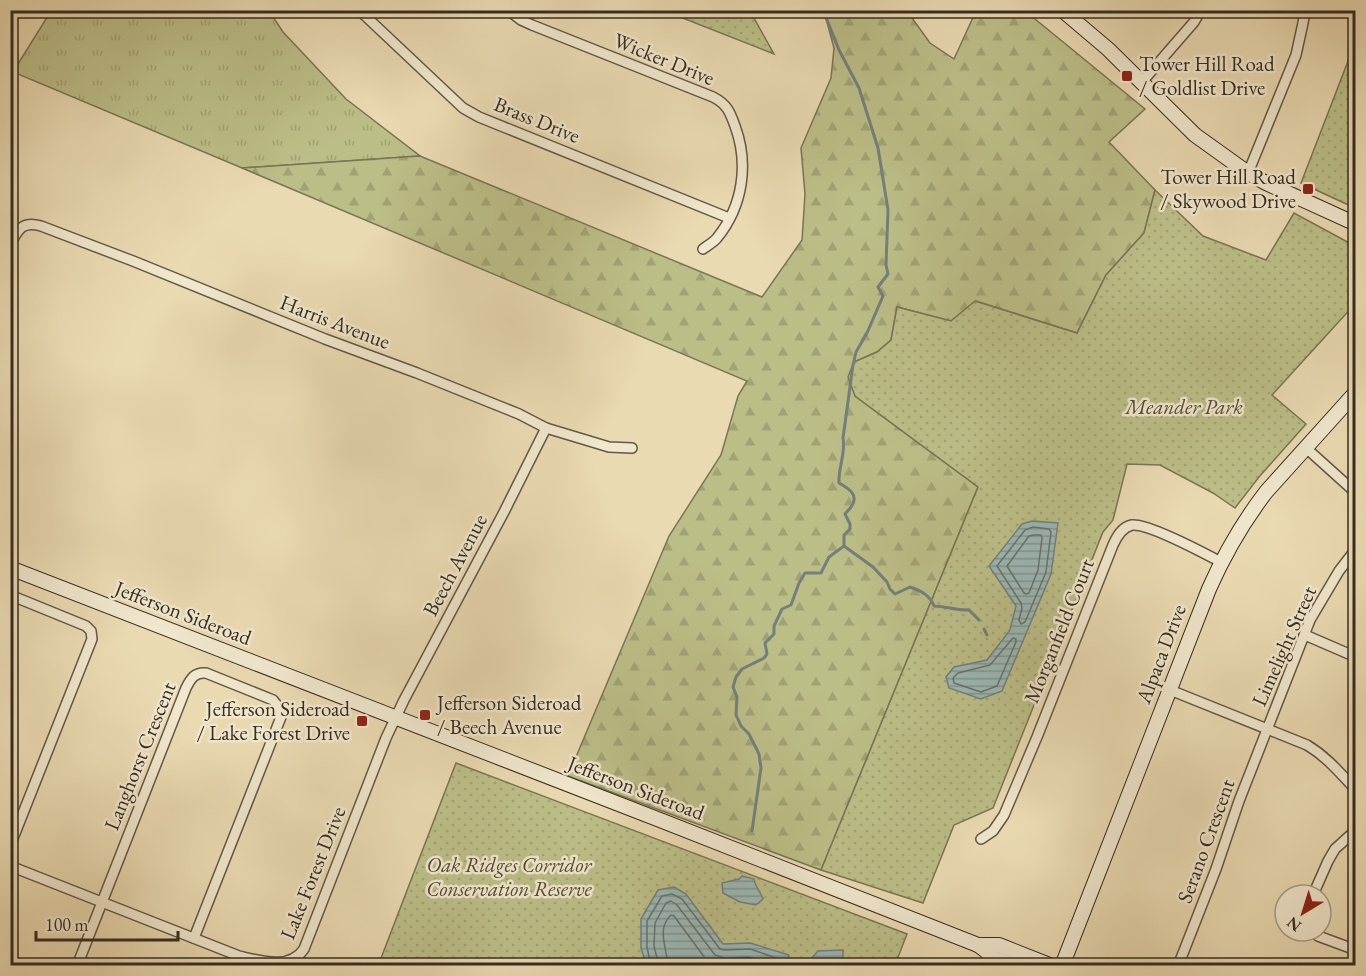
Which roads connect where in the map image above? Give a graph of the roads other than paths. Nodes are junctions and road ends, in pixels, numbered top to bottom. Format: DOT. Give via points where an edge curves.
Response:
graph roads {
  1 [pos="359,10"];
  2 [pos="508,10"];
  3 [pos="1056,10"];
  4 [pos="1062,10"];
  5 [pos="1201,10"];
  6 [pos="1305,10"];
  7 [pos="1080,24"];
  8 [pos="1141,83"];
  9 [pos="1248,173"];
  10 [pos="729,218"];
  11 [pos="1356,224"];
  12 [pos="10,244"];
  13 [pos="703,249"];
  14 [pos="1356,392"];
  15 [pos="546,428"];
  16 [pos="1305,447"];
  17 [pos="632,448"];
  18 [pos="1356,493"];
  19 [pos="1356,549"];
  20 [pos="1221,562"];
  21 [pos="10,568"];
  22 [pos="10,595"];
  23 [pos="1305,635"];
  24 [pos="1356,657"];
  25 [pos="1170,690"];
  26 [pos="396,718"];
  27 [pos="1267,729"];
  28 [pos="1356,790"];
  29 [pos="1356,830"];
  30 [pos="981,839"];
  31 [pos="10,846"];
  32 [pos="10,866"];
  33 [pos="1318,883"];
  34 [pos="102,902"];
  35 [pos="194,938"];
  36 [pos="1333,942"];
  37 [pos="978,945"];
  38 [pos="1356,950"];
  39 [pos="77,966"];
  40 [pos="1015,966"];
  41 [pos="1052,966"];
  42 [pos="1062,966"];
  43 [pos="1178,966"];
  1 -- 10 [label="street, Brass Drive" via="463,108 479,117"];
  2 -- 10 [label="street, Wicker Drive" via="532,25 723,102 741,141 743,158 740,195"];
  3 -- 7 [label="street"];
  4 -- 7 [label="street"];
  5 -- 8 [label="street"];
  6 -- 9 [label="street" via="1296,55"];
  7 -- 8 [label="street"];
  8 -- 9 [label="street" via="1195,135"];
  9 -- 11 [label="street"];
  10 -- 13 [label="street, Wicker Drive" via="717,239"];
  12 -- 15 [label="street, Harris Avenue" via="25,225 41,226 417,373"];
  14 -- 16 [label="street, Alpaca Drive"];
  15 -- 17 [label="street, Harris Avenue" via="609,447"];
  15 -- 26 [label="street, Beech Avenue"];
  16 -- 18 [label="street"];
  16 -- 20 [label="street, Alpaca Drive" via="1253,508"];
  19 -- 23 [label="street, Limelight Street" via="1326,592"];
  20 -- 25 [label="street, Alpaca Drive"];
  20 -- 30 [label="street, Morganfield Court" via="1142,526 1121,531 1004,815 993,831"];
  21 -- 26 [label="street, Jefferson Sideroad"];
  22 -- 31 [label="street" via="86,626 92,639"];
  23 -- 24 [label="street"];
  23 -- 27 [label="street, Limelight Street"];
  25 -- 27 [label="street"];
  25 -- 42 [label="street, Alpaca Drive"];
  26 -- 35 [label="street, Lake Forest Drive" via="300,955 290,961 266,962"];
  26 -- 37 [label="street, Jefferson Sideroad"];
  27 -- 28 [label="street" via="1319,752"];
  27 -- 43 [label="street, Serano Crescent"];
  29 -- 33 [label="street" via="1335,849"];
  32 -- 34 [label="street, Lake Forest Drive"];
  34 -- 35 [label="street, Lake Forest Drive"];
  34 -- 35 [label="street, Langhorst Crescent" via="190,678 206,673 273,700 281,717"];
  34 -- 39 [label="street"];
  36 -- 38 [label="street"];
  37 -- 40 [label="street, Jefferson Sideroad"];
  37 -- 41 [label="street, Jefferson Sideroad" via="999,945"];
}
